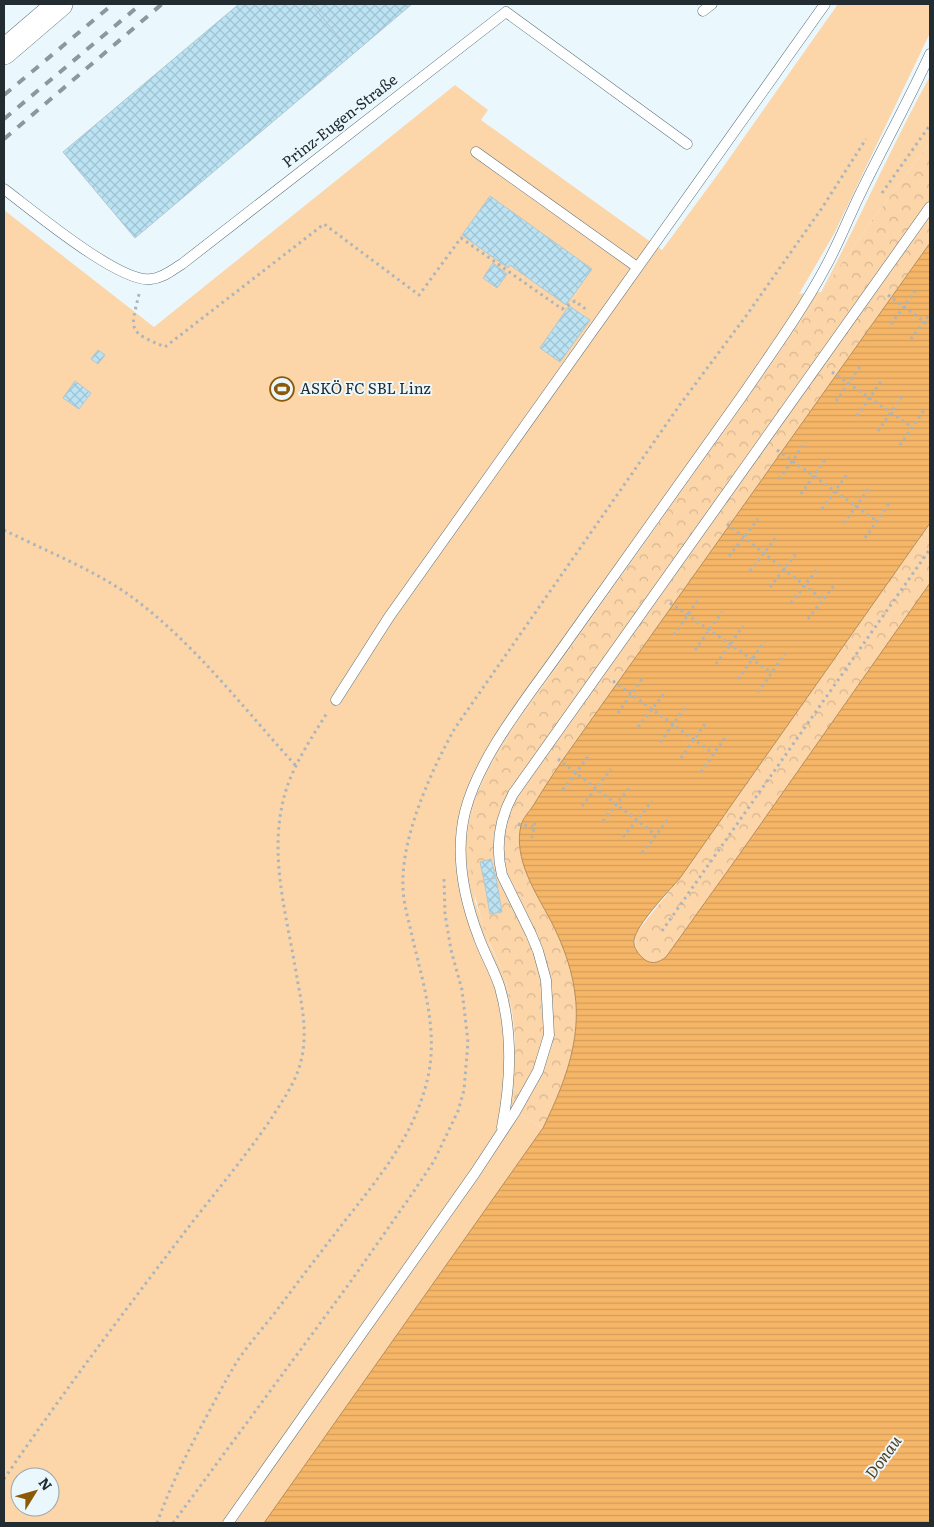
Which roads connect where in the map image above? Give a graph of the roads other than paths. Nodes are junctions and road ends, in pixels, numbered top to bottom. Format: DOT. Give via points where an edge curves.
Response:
graph roads {
  1 [pos="60,4"];
  2 [pos="712,4"];
  3 [pos="825,4"];
  4 [pos="703,11"];
  5 [pos="4,52"];
  6 [pos="930,54"];
  7 [pos="687,144"];
  8 [pos="476,152"];
  9 [pos="4,189"];
  10 [pos="930,206"];
  11 [pos="637,267"];
  12 [pos="336,700"];
  13 [pos="501,1133"];
  14 [pos="228,1523"];
  1 -- 5 [label="street"];
  2 -- 4 [label="lane"];
  3 -- 11 [label="lane"];
  6 -- 13 [label="lane" via="824,271 742,395 524,702 485,762 472,790 461,834 461,860 472,918 497,978 507,1021 510,1046 508,1094"];
  7 -- 9 [label="lane, Prinz-Eugen-Straße" via="506,12 165,275 149,280 132,277 99,259"];
  8 -- 11 [label="lane"];
  10 -- 13 [label="lane" via="520,782 504,811 498,838 499,862 538,951 546,980 549,1025 538,1071"];
  11 -- 12 [label="lane" via="388,617"];
  13 -- 14 [label="lane"];
}
